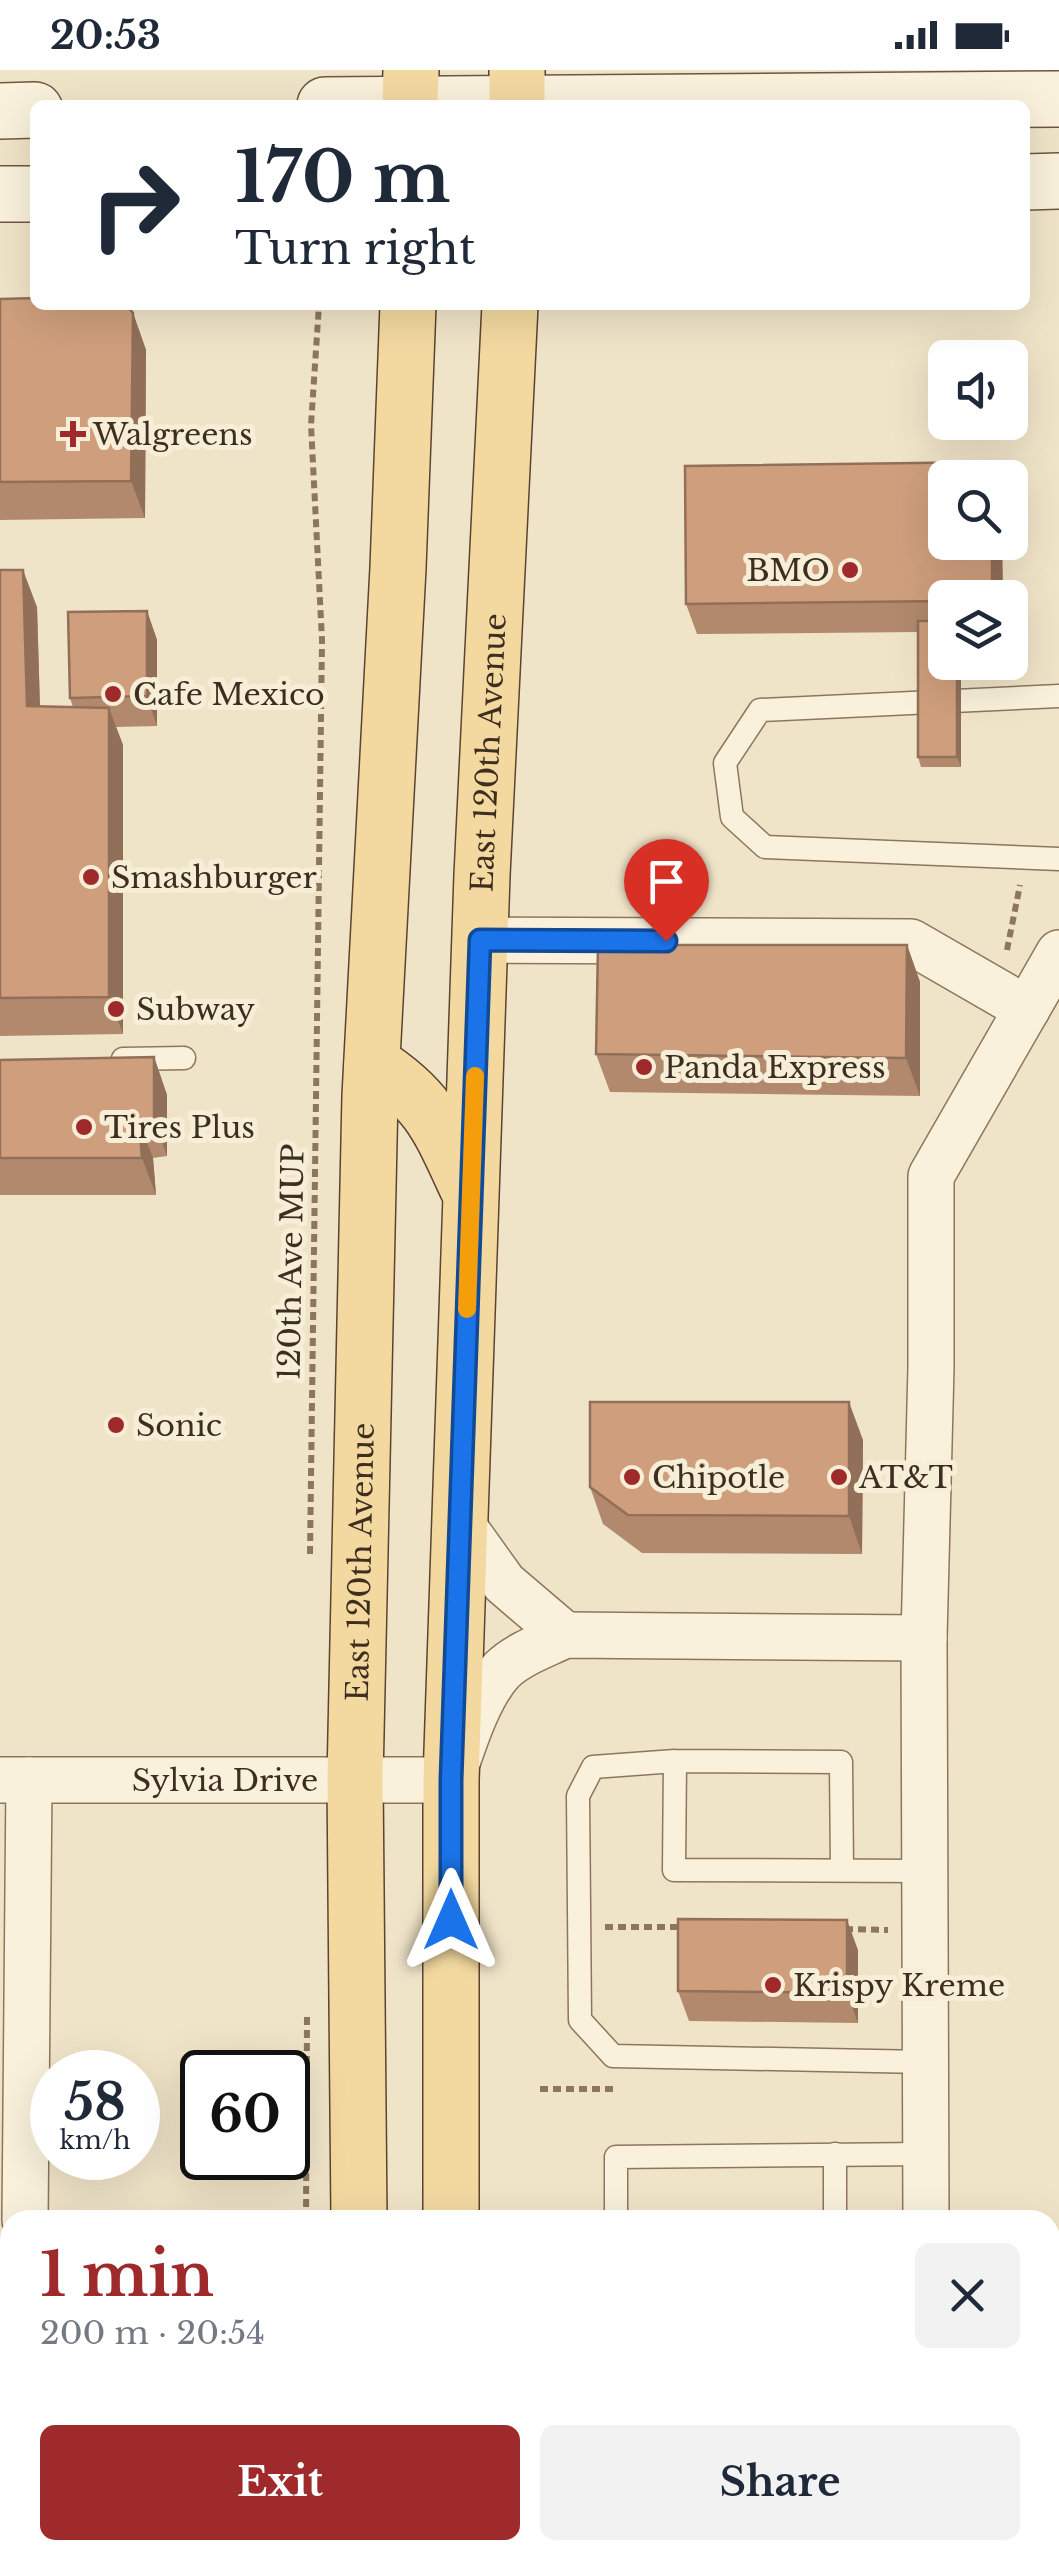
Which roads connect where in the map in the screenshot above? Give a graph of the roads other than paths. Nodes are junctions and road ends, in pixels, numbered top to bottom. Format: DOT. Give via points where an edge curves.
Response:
graph roads {
  1 [pos="410,92"];
  2 [pos="517,92"];
  3 [pos="1059,99"];
  4 [pos="358,100"];
  5 [pos="30,110"];
  6 [pos="0,111"];
  7 [pos="1059,181"];
  8 [pos="1030,182"];
  9 [pos="0,194"];
  10 [pos="30,194"];
  11 [pos="408,310"];
  12 [pos="510,310"];
  13 [pos="1059,696"];
  14 [pos="1059,859"];
  15 [pos="480,940"];
  16 [pos="1059,952"];
  17 [pos="1009,998"];
  18 [pos="184,1058"];
  19 [pos="92,1059"];
  20 [pos="372,1063"];
  21 [pos="471,1194"];
  22 [pos="461,1522"];
  23 [pos="565,1635"];
  24 [pos="924,1638"];
  25 [pos="675,1761"];
  26 [pos="355,1779"];
  27 [pos="14,1780"];
  28 [pos="451,1780"];
  29 [pos="842,1870"];
  30 [pos="924,1871"];
  31 [pos="924,2062"];
  32 [pos="835,2154"];
  33 [pos="926,2154"];
  34 [pos="25,2210"];
  35 [pos="358,2210"];
  36 [pos="451,2210"];
  37 [pos="616,2210"];
  38 [pos="835,2210"];
  39 [pos="926,2210"];
  1 -- 2 [label="main road"];
  1 -- 4 [label="main road"];
  2 -- 3 [label="main road"];
  5 -- 6 [label="main road"];
  7 -- 8 [label="main road"];
  9 -- 10 [label="main road"];
  11 -- 20 [label="main road, East 120th Avenue"];
  12 -- 15 [label="main road, East 120th Avenue"];
  13 -- 14 [label="lane" via="760,710 725,763 732,817 765,848"];
  15 -- 17 [label="street" via="911,942"];
  15 -- 21 [label="main road, East 120th Avenue"];
  16 -- 17 [label="street"];
  17 -- 24 [label="street" via="931,1176"];
  18 -- 19 [label="lane"];
  20 -- 21 [label="main road" via="418,1096 436,1119"];
  20 -- 26 [label="main road, East 120th Avenue"];
  21 -- 22 [label="main road, East 120th Avenue"];
  22 -- 23 [label="street" via="504,1584"];
  22 -- 28 [label="main road, East 120th Avenue"];
  23 -- 24 [label="street"];
  23 -- 28 [label="street" via="500,1672"];
  24 -- 30 [label="street"];
  25 -- 29 [label="lane" via="840,1762"];
  25 -- 29 [label="lane" via="674,1870"];
  25 -- 31 [label="lane" via="593,1767 578,1796 580,2020 613,2056"];
  26 -- 27 [label="street, Sylvia Drive"];
  26 -- 28 [label="street, Sylvia Drive"];
  26 -- 35 [label="main road, East 120th Avenue"];
  27 -- 34 [label="street"];
  28 -- 36 [label="main road, East 120th Avenue"];
  29 -- 30 [label="lane"];
  30 -- 31 [label="street"];
  31 -- 33 [label="street"];
  32 -- 33 [label="lane"];
  32 -- 37 [label="lane" via="616,2157"];
  32 -- 38 [label="lane"];
  33 -- 39 [label="street"];
}
